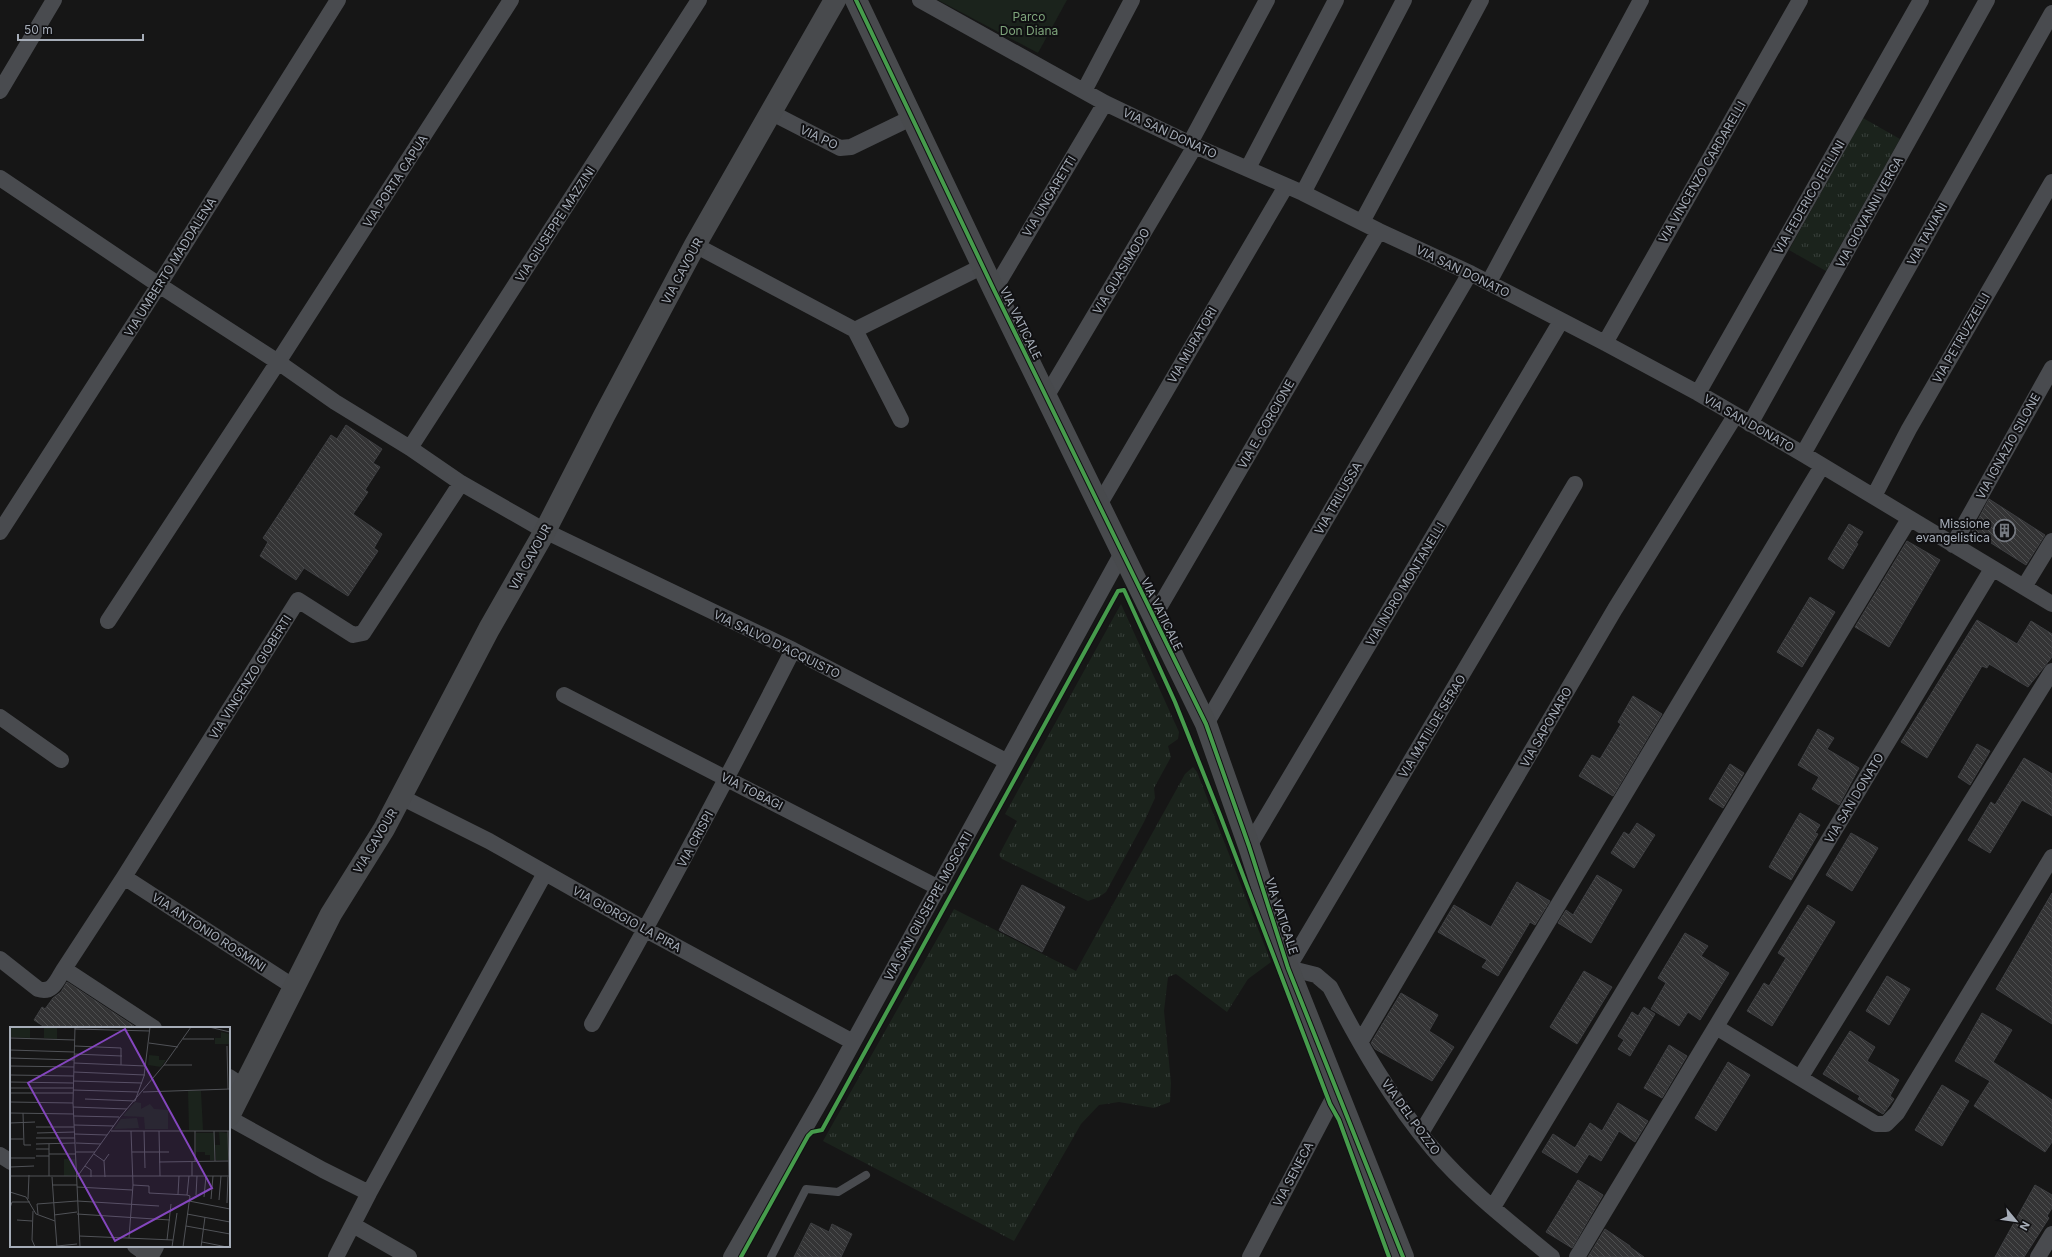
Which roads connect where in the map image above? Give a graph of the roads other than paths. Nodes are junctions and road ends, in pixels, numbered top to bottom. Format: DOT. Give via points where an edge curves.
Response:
graph roads {
  1 [pos="54,0"];
  2 [pos="338,0"];
  3 [pos="511,0"];
  4 [pos="699,0"];
  5 [pos="835,0"];
  6 [pos="856,0"];
  7 [pos="920,0"];
  8 [pos="1132,0"];
  9 [pos="1267,0"];
  10 [pos="1336,0"];
  11 [pos="1404,0"];
  12 [pos="1481,0"];
  13 [pos="1641,0"];
  14 [pos="1800,0"];
  15 [pos="1921,0"];
  16 [pos="1987,0"];
  17 [pos="2052,13"];
  18 [pos="1084,91"];
  19 [pos="0,92"];
  20 [pos="1105,103"];
  21 [pos="770,112"];
  22 [pos="913,117"];
  23 [pos="1192,144"];
  24 [pos="1248,168"];
  25 [pos="0,178"];
  26 [pos="2052,182"];
  27 [pos="1286,186"];
  28 [pos="1303,193"];
  29 [pos="1362,222"];
  30 [pos="1379,231"];
  31 [pos="696,245"];
  32 [pos="983,266"];
  33 [pos="1470,273"];
  34 [pos="1489,282"];
  35 [pos="159,285"];
  36 [pos="994,290"];
  37 [pos="1561,321"];
  38 [pos="855,330"];
  39 [pos="1605,343"];
  40 [pos="278,362"];
  41 [pos="2052,368"];
  42 [pos="1698,393"];
  43 [pos="1046,397"];
  44 [pos="1735,416"];
  45 [pos="901,420"];
  46 [pos="1750,424"];
  47 [pos="410,448"];
  48 [pos="1803,454"];
  49 [pos="1822,466"];
  50 [pos="461,483"];
  51 [pos="1575,484"];
  52 [pos="1874,496"];
  53 [pos="1099,505"];
  54 [pos="1909,519"];
  55 [pos="545,531"];
  56 [pos="0,532"];
  57 [pos="2052,541"];
  58 [pos="1953,545"];
  59 [pos="1122,553"];
  60 [pos="1992,569"];
  61 [pos="2024,588"];
  62 [pos="2052,604"];
  63 [pos="1152,618"];
  64 [pos="108,621"];
  65 [pos="792,650"];
  66 [pos="2052,671"];
  67 [pos="564,695"];
  68 [pos="0,717"];
  69 [pos="1206,724"];
  70 [pos="61,760"];
  71 [pos="1006,761"];
  72 [pos="728,778"];
  73 [pos="401,797"];
  74 [pos="1249,846"];
  75 [pos="2052,857"];
  76 [pos="545,873"];
  77 [pos="124,877"];
  78 [pos="939,888"];
  79 [pos="646,930"];
  80 [pos="0,958"];
  81 [pos="1288,968"];
  82 [pos="64,969"];
  83 [pos="294,987"];
  84 [pos="592,1024"];
  85 [pos="152,1027"];
  86 [pos="1716,1027"];
  87 [pos="1361,1041"];
  88 [pos="853,1042"];
  89 [pos="1800,1078"];
  90 [pos="236,1082"];
  91 [pos="1337,1091"];
  92 [pos="230,1112"];
  93 [pos="230,1118"];
  94 [pos="1421,1133"];
  95 [pos="0,1155"];
  96 [pos="10,1161"];
  97 [pos="866,1175"];
  98 [pos="369,1193"];
  99 [pos="1493,1207"];
  100 [pos="353,1225"];
  101 [pos="2052,1234"];
  102 [pos="336,1257"];
  103 [pos="409,1257"];
  104 [pos="730,1257"];
  105 [pos="772,1257"];
  106 [pos="1250,1257"];
  107 [pos="1403,1257"];
  108 [pos="1552,1257"];
  109 [pos="1577,1257"];
  110 [pos="2038,1257"];
  1 -- 19 [label="street"];
  2 -- 35 [label="street, VIA UMBERTO MADDALENA"];
  3 -- 40 [label="street, VIA PORTA CAPUA"];
  4 -- 47 [label="street, VIA GIUSEPPE MAZZINI"];
  5 -- 21 [label="street, VIA CAVOUR"];
  6 -- 22 [label="street, VIA VATICALE"];
  7 -- 18 [label="street, VIA SAN DONATO"];
  8 -- 18 [label="street"];
  9 -- 23 [label="street, VIA QUASIMODO"];
  10 -- 24 [label="street"];
  11 -- 28 [label="street"];
  12 -- 29 [label="street"];
  13 -- 34 [label="street"];
  14 -- 39 [label="street, VIA VINCENZO CARDARELLI"];
  15 -- 42 [label="street, VIA FEDERICO FELLINI"];
  16 -- 46 [label="street, VIA GIOVANNI VERGA"];
  17 -- 48 [label="street, VIA TAVIANI"];
  18 -- 20 [label="street, VIA SAN DONATO"];
  20 -- 23 [label="street, VIA SAN DONATO"];
  20 -- 36 [label="street, VIA UNGARETTI"];
  21 -- 22 [label="street, VIA PO" via="840,148 850,147"];
  21 -- 31 [label="street, VIA CAVOUR"];
  22 -- 32 [label="street, VIA VATICALE"];
  23 -- 24 [label="street, VIA SAN DONATO"];
  23 -- 43 [label="street, VIA QUASIMODO"];
  24 -- 27 [label="street, VIA SAN DONATO"];
  25 -- 35 [label="street, VIA SALVO D'ACQUISTO"];
  26 -- 52 [label="street, VIA PETRUZZELLI" via="1909,429"];
  27 -- 28 [label="street, VIA SAN DONATO"];
  27 -- 53 [label="street, VIA MURATORI"];
  28 -- 29 [label="street, VIA SAN DONATO"];
  29 -- 30 [label="street, VIA SAN DONATO"];
  30 -- 33 [label="street, VIA SAN DONATO"];
  30 -- 63 [label="street, VIA E. CORCIONE"];
  31 -- 38 [label="street"];
  31 -- 55 [label="street, VIA CAVOUR"];
  32 -- 36 [label="street, VIA VATICALE"];
  32 -- 38 [label="street"];
  33 -- 34 [label="street, VIA SAN DONATO"];
  33 -- 69 [label="street, VIA TRILUSSA"];
  34 -- 37 [label="street, VIA SAN DONATO"];
  35 -- 40 [label="street, VIA SALVO D'ACQUISTO"];
  35 -- 56 [label="street, VIA UMBERTO MADDALENA"];
  36 -- 43 [label="street, VIA VATICALE"];
  37 -- 39 [label="street, VIA SAN DONATO"];
  37 -- 74 [label="street, VIA INDRO MONTANELLI"];
  38 -- 45 [label="street"];
  39 -- 42 [label="street, VIA SAN DONATO"];
  40 -- 47 [label="street, VIA SALVO D'ACQUISTO" via="335,402"];
  40 -- 64 [label="street, VIA PORTA CAPUA"];
  41 -- 58 [label="street, VIA IGNAZIO SILONE"];
  42 -- 44 [label="street, VIA SAN DONATO"];
  43 -- 53 [label="street, VIA VATICALE"];
  44 -- 46 [label="street, VIA SAN DONATO"];
  44 -- 87 [label="street, VIA SAPONARO" via="1615,609"];
  46 -- 48 [label="street, VIA SAN DONATO"];
  47 -- 50 [label="street, VIA SALVO D'ACQUISTO"];
  48 -- 49 [label="street, VIA SAN DONATO"];
  49 -- 52 [label="street, VIA SAN DONATO"];
  49 -- 94 [label="street"];
  50 -- 55 [label="street, VIA SALVO D'ACQUISTO"];
  50 -- 77 [label="street, VIA VINCENZO GIOBERTI" via="363,633 353,635 298,600"];
  51 -- 81 [label="street, VIA MATILDE SERAO"];
  52 -- 54 [label="street, VIA SAN DONATO"];
  53 -- 59 [label="street, VIA VATICALE"];
  54 -- 58 [label="street, VIA SAN DONATO"];
  54 -- 99 [label="street"];
  55 -- 65 [label="street, VIA SALVO D'ACQUISTO"];
  55 -- 73 [label="street, VIA CAVOUR" via="489,629"];
  57 -- 61 [label="street"];
  58 -- 60 [label="street, VIA SAN DONATO"];
  59 -- 63 [label="street, VIA VATICALE"];
  59 -- 71 [label="street, VIA SAN GIUSEPPE MOSCATI"];
  60 -- 61 [label="street, VIA SAN DONATO"];
  60 -- 86 [label="street, VIA SAN DONATO"];
  61 -- 62 [label="street, VIA SAN DONATO"];
  63 -- 69 [label="street, VIA VATICALE"];
  65 -- 71 [label="street, VIA SALVO D'ACQUISTO"];
  65 -- 72 [label="street, VIA CRISPI"];
  66 -- 89 [label="street"];
  67 -- 72 [label="street, VIA TOBAGI"];
  68 -- 70 [label="street"];
  69 -- 74 [label="street, VIA VATICALE"];
  71 -- 78 [label="street, VIA SAN GIUSEPPE MOSCATI"];
  72 -- 78 [label="street, VIA TOBAGI"];
  72 -- 79 [label="street, VIA CRISPI"];
  73 -- 76 [label="street, VIA GIORGIO LA PIRA" via="489,841"];
  73 -- 83 [label="street, VIA CAVOUR" via="331,914"];
  74 -- 81 [label="street, VIA VATICALE"];
  75 -- 89 [label="street" via="1897,1113 1886,1124 1876,1124"];
  76 -- 79 [label="street, VIA GIORGIO LA PIRA"];
  76 -- 98 [label="street"];
  77 -- 82 [label="street, VIA VINCENZO GIOBERTI"];
  77 -- 83 [label="street, VIA ANTONIO ROSMINI"];
  78 -- 88 [label="street, VIA SAN GIUSEPPE MOSCATI"];
  79 -- 84 [label="street, VIA CRISPI"];
  79 -- 88 [label="street, VIA GIORGIO LA PIRA"];
  80 -- 82 [label="street, VIA VINCENZO GIOBERTI" via="38,989 45,991 51,988"];
  81 -- 87 [label="street, VIA DEL POZZO" via="1316,975 1330,987"];
  81 -- 91 [label="street, VIA VATICALE"];
  82 -- 85 [label="street"];
  83 -- 90 [label="street, VIA CAVOUR"];
  86 -- 89 [label="street"];
  86 -- 109 [label="street, VIA SAN DONATO"];
  87 -- 94 [label="street, VIA DEL POZZO" via="1390,1090"];
  88 -- 104 [label="street, VIA SAN GIUSEPPE MOSCATI"];
  90 -- 92 [label="street, VIA CAVOUR"];
  91 -- 106 [label="street, VIA SENECA"];
  91 -- 107 [label="street, VIA VATICALE"];
  93 -- 98 [label="street"];
  94 -- 99 [label="street, VIA DEL POZZO" via="1450,1167"];
  95 -- 96 [label="street"];
  97 -- 105 [label="lane" via="838,1192 806,1189"];
  98 -- 100 [label="street"];
  99 -- 108 [label="street, VIA DEL POZZO"];
  100 -- 102 [label="street"];
  100 -- 103 [label="street"];
  101 -- 110 [label="street"];
}
